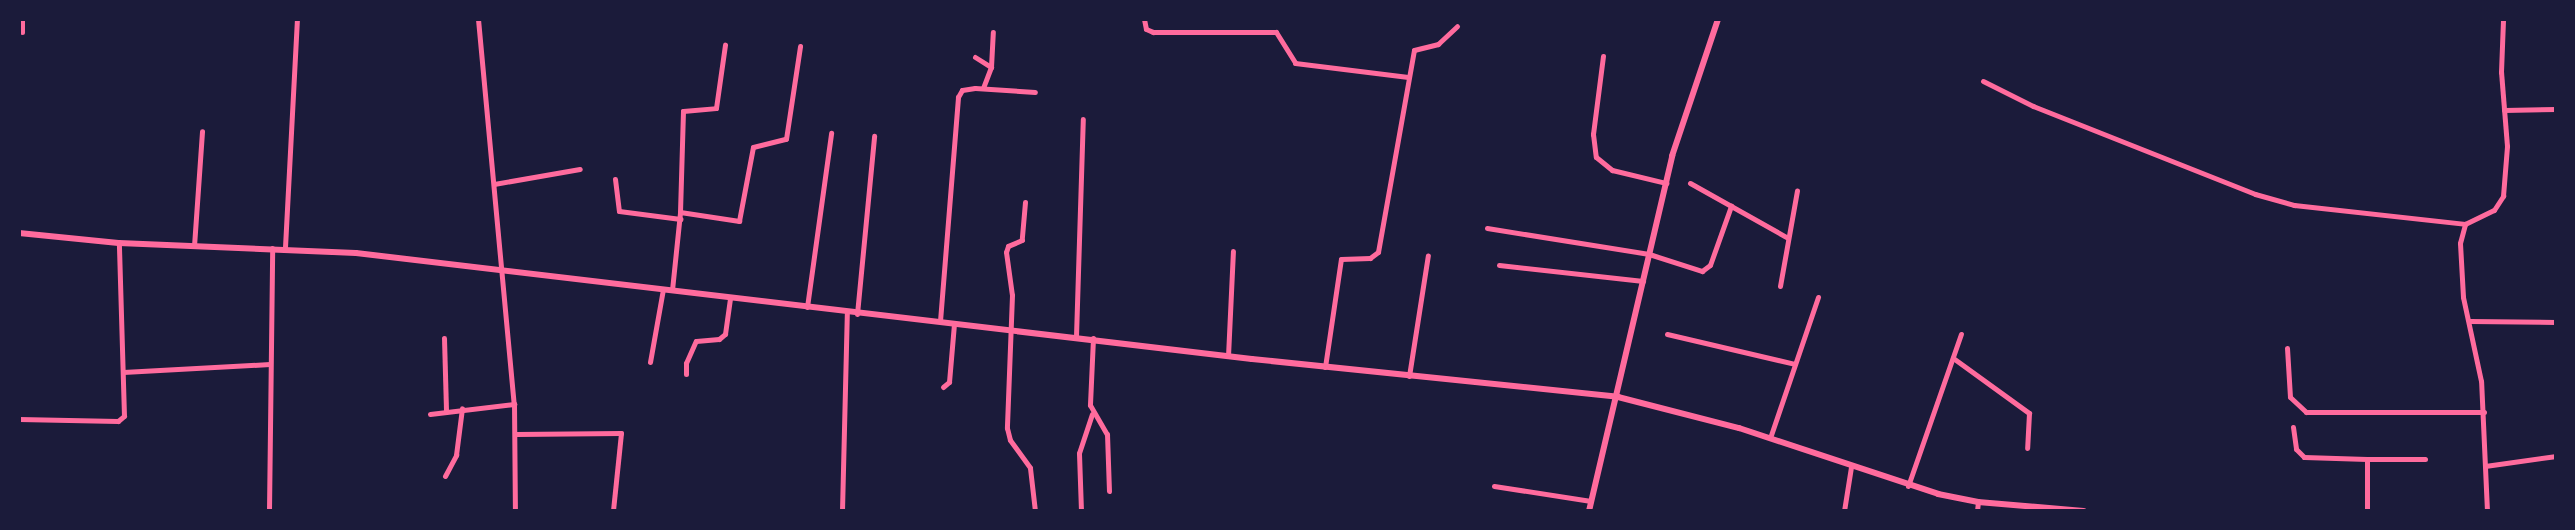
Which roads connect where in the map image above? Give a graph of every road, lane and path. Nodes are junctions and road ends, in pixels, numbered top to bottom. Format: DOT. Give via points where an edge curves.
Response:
graph roads {
  1 [pos="22,19"];
  2 [pos="297,19"];
  3 [pos="478,19"];
  4 [pos="1144,19"];
  5 [pos="1718,19"];
  6 [pos="2503,19"];
  7 [pos="1457,26"];
  8 [pos="22,32"];
  9 [pos="993,32"];
  10 [pos="725,45"];
  11 [pos="800,46"];
  12 [pos="1604,56"];
  13 [pos="975,57"];
  14 [pos="990,67"];
  15 [pos="1408,77"];
  16 [pos="1983,81"];
  17 [pos="983,88"];
  18 [pos="1035,92"];
  19 [pos="2556,109"];
  20 [pos="2504,110"];
  21 [pos="1083,119"];
  22 [pos="202,131"];
  23 [pos="831,133"];
  24 [pos="874,136"];
  25 [pos="580,169"];
  26 [pos="615,179"];
  27 [pos="1665,183"];
  28 [pos="1690,183"];
  29 [pos="494,184"];
  30 [pos="1797,191"];
  31 [pos="1025,202"];
  32 [pos="1731,206"];
  33 [pos="680,215"];
  34 [pos="2465,224"];
  35 [pos="1487,228"];
  36 [pos="19,233"];
  37 [pos="1788,238"];
  38 [pos="119,243"];
  39 [pos="194,246"];
  40 [pos="272,247"];
  41 [pos="285,247"];
  42 [pos="1233,251"];
  43 [pos="1649,254"];
  44 [pos="1428,255"];
  45 [pos="1499,265"];
  46 [pos="503,271"];
  47 [pos="1643,281"];
  48 [pos="1780,286"];
  49 [pos="663,289"];
  50 [pos="672,290"];
  51 [pos="730,297"];
  52 [pos="1818,297"];
  53 [pos="807,307"];
  54 [pos="848,313"];
  55 [pos="857,314"];
  56 [pos="940,321"];
  57 [pos="2470,321"];
  58 [pos="2556,322"];
  59 [pos="954,324"];
  60 [pos="1011,329"];
  61 [pos="1667,334"];
  62 [pos="1961,334"];
  63 [pos="1076,336"];
  64 [pos="444,338"];
  65 [pos="1093,338"];
  66 [pos="2287,348"];
  67 [pos="1228,356"];
  68 [pos="1953,358"];
  69 [pos="650,362"];
  70 [pos="270,364"];
  71 [pos="1795,364"];
  72 [pos="1325,367"];
  73 [pos="123,372"];
  74 [pos="685,374"];
  75 [pos="1409,376"];
  76 [pos="943,387"];
  77 [pos="1618,397"];
  78 [pos="514,404"];
  79 [pos="462,408"];
  80 [pos="446,411"];
  81 [pos="2484,412"];
  82 [pos="430,414"];
  83 [pos="1092,414"];
  84 [pos="19,419"];
  85 [pos="2294,427"];
  86 [pos="516,434"];
  87 [pos="1770,438"];
  88 [pos="2028,448"];
  89 [pos="2556,456"];
  90 [pos="2367,459"];
  91 [pos="2425,459"];
  92 [pos="2486,466"];
  93 [pos="1852,467"];
  94 [pos="445,476"];
  95 [pos="1494,486"];
  96 [pos="1908,486"];
  97 [pos="1109,491"];
  98 [pos="1591,501"];
  99 [pos="1978,502"];
  100 [pos="270,511"];
  101 [pos="514,511"];
  102 [pos="613,511"];
  103 [pos="842,511"];
  104 [pos="1035,511"];
  105 [pos="1081,511"];
  106 [pos="1589,511"];
  107 [pos="1844,511"];
  108 [pos="1977,511"];
  109 [pos="2084,511"];
  110 [pos="2367,511"];
  111 [pos="2487,511"];
  1 -- 8 [label="street"];
  2 -- 41 [label="street"];
  3 -- 29 [label="street"];
  4 -- 15 [label="street" via="1146,29 1153,32 1276,32 1295,63"];
  5 -- 27 [label="street"];
  6 -- 20 [label="street"];
  7 -- 15 [label="street" via="1437,44 1413,50"];
  9 -- 14 [label="street"];
  10 -- 33 [label="street" via="716,108 683,111"];
  11 -- 33 [label="street" via="786,139 752,147 742,216 730,222"];
  12 -- 27 [label="street" via="1594,134 1596,157 1612,170"];
  13 -- 14 [label="street"];
  14 -- 17 [label="street"];
  15 -- 72 [label="street" via="1378,252 1370,258 1342,258"];
  16 -- 34 [label="street" via="2042,110 2255,194 2294,205"];
  17 -- 18 [label="street"];
  17 -- 56 [label="street" via="962,90 956,103"];
  19 -- 20 [label="street"];
  20 -- 34 [label="street" via="2503,196 2494,211"];
  21 -- 63 [label="street"];
  22 -- 39 [label="street"];
  23 -- 53 [label="street"];
  24 -- 55 [label="street"];
  25 -- 29 [label="street"];
  26 -- 33 [label="street" via="619,211"];
  27 -- 43 [label="street"];
  28 -- 32 [label="street"];
  29 -- 46 [label="street"];
  30 -- 37 [label="street"];
  31 -- 60 [label="street" via="1022,240 1008,246 1006,252"];
  32 -- 37 [label="street"];
  32 -- 43 [label="street" via="1706,270"];
  33 -- 50 [label="street"];
  34 -- 57 [label="street" via="2460,243"];
  35 -- 43 [label="street"];
  36 -- 38 [label="street"];
  37 -- 48 [label="street"];
  38 -- 39 [label="street"];
  38 -- 73 [label="street"];
  39 -- 40 [label="street"];
  40 -- 41 [label="street"];
  40 -- 70 [label="street"];
  41 -- 46 [label="street"];
  42 -- 67 [label="street"];
  43 -- 47 [label="street"];
  44 -- 75 [label="street"];
  45 -- 47 [label="street"];
  46 -- 49 [label="street"];
  46 -- 78 [label="street"];
  47 -- 77 [label="street"];
  49 -- 50 [label="street"];
  49 -- 69 [label="street"];
  50 -- 51 [label="street"];
  51 -- 53 [label="street"];
  51 -- 74 [label="street" via="725,334 696,341"];
  52 -- 71 [label="street"];
  53 -- 54 [label="street"];
  54 -- 55 [label="street"];
  54 -- 103 [label="street"];
  55 -- 56 [label="street"];
  56 -- 59 [label="street"];
  57 -- 58 [label="street"];
  57 -- 81 [label="street"];
  59 -- 60 [label="street"];
  59 -- 76 [label="street" via="949,382"];
  60 -- 63 [label="street"];
  60 -- 104 [label="street" via="1008,436 1030,468"];
  61 -- 71 [label="street"];
  62 -- 68 [label="street"];
  63 -- 65 [label="street"];
  64 -- 80 [label="street"];
  65 -- 67 [label="street"];
  65 -- 83 [label="street"];
  66 -- 81 [label="street" via="2290,397 2306,412"];
  67 -- 72 [label="street"];
  68 -- 88 [label="street" via="2029,413"];
  68 -- 96 [label="street"];
  70 -- 73 [label="street"];
  70 -- 100 [label="street"];
  71 -- 87 [label="street"];
  72 -- 75 [label="street"];
  73 -- 84 [label="street" via="125,414 120,420"];
  75 -- 77 [label="street"];
  77 -- 87 [label="street"];
  77 -- 98 [label="street"];
  78 -- 79 [label="street"];
  78 -- 86 [label="street"];
  79 -- 80 [label="street"];
  79 -- 94 [label="street" via="456,455"];
  80 -- 82 [label="street"];
  81 -- 92 [label="street"];
  83 -- 97 [label="street" via="1107,434"];
  83 -- 105 [label="street" via="1079,453"];
  85 -- 90 [label="street" via="2296,449 2304,457"];
  86 -- 101 [label="street"];
  86 -- 102 [label="street" via="621,433"];
  87 -- 93 [label="street"];
  89 -- 92 [label="street"];
  90 -- 91 [label="street"];
  90 -- 110 [label="street"];
  92 -- 111 [label="street"];
  93 -- 96 [label="street"];
  93 -- 107 [label="street"];
  95 -- 98 [label="street"];
  96 -- 99 [label="street"];
  98 -- 106 [label="street"];
  99 -- 108 [label="street"];
  99 -- 109 [label="street"];
}
